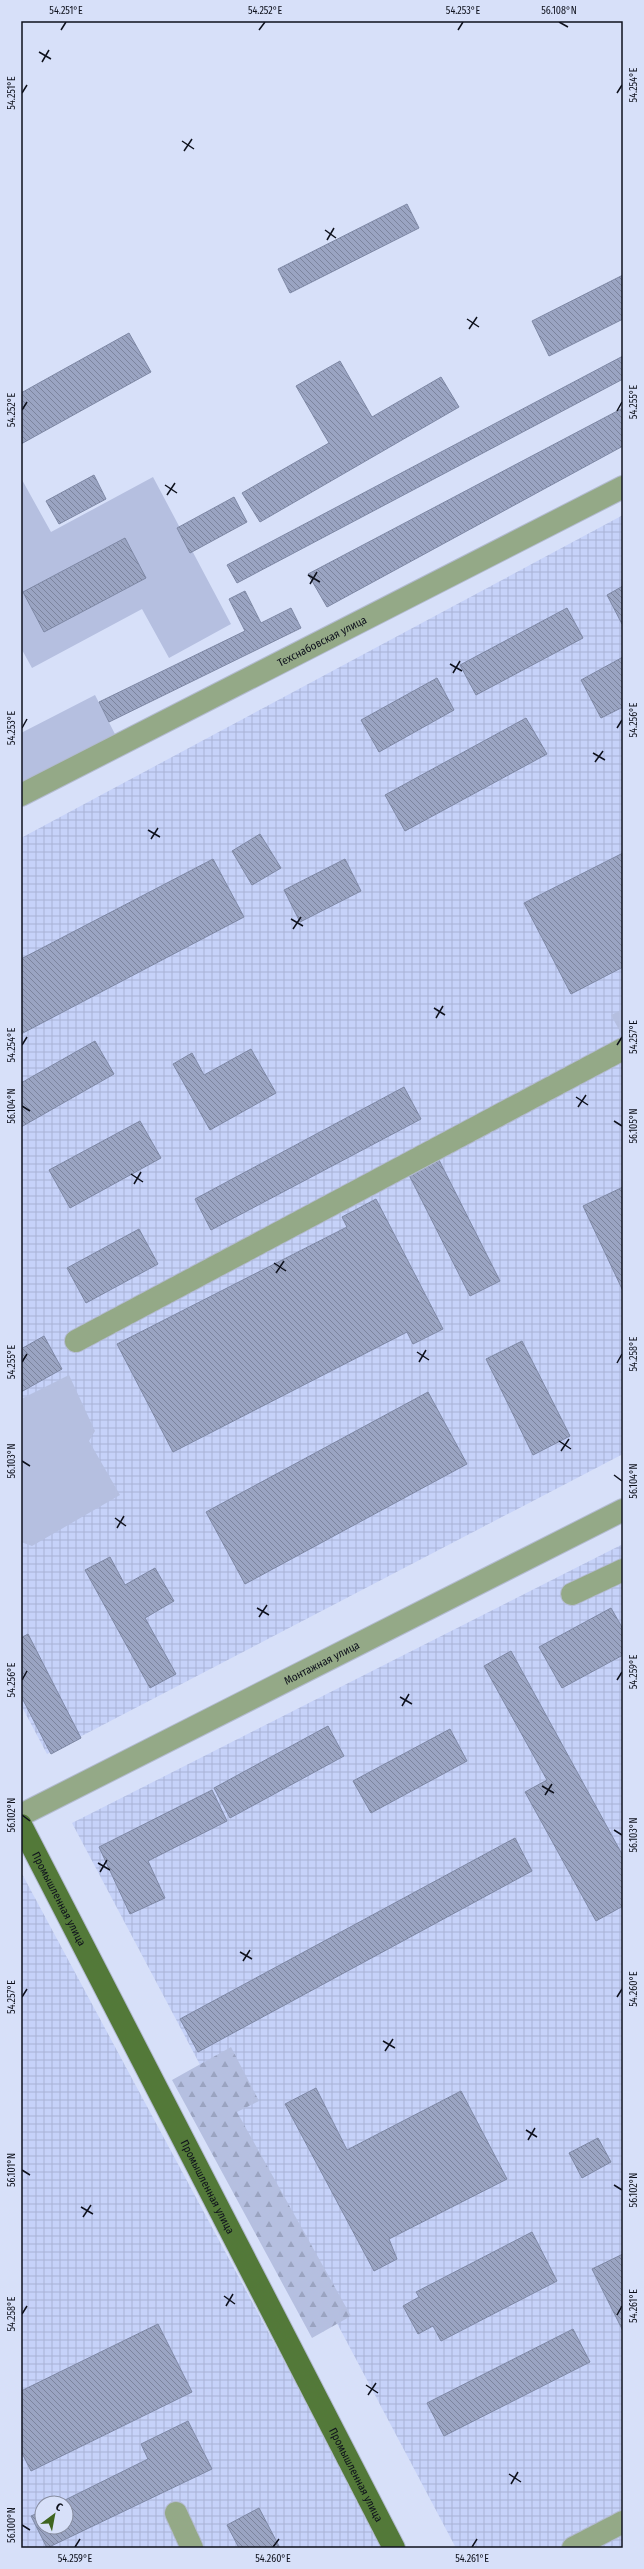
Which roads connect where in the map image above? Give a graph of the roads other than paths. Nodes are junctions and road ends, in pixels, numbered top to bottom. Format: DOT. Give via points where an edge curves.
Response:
graph roads {
  1 [pos="623,487"];
  2 [pos="21,795"];
  3 [pos="623,1049"];
  4 [pos="76,1341"];
  5 [pos="623,1510"];
  6 [pos="623,1570"];
  7 [pos="572,1594"];
  8 [pos="21,1815"];
  9 [pos="21,1825"];
  10 [pos="176,2513"];
  11 [pos="623,2522"];
  12 [pos="192,2548"];
  13 [pos="394,2548"];
  14 [pos="573,2548"];
  1 -- 2 [label="street, Техснабовская улица"];
  3 -- 4 [label="street"];
  5 -- 8 [label="street, Монтажная улица"];
  6 -- 7 [label="street"];
  9 -- 13 [label="main road, Промышленная улица"];
  10 -- 12 [label="street"];
  11 -- 14 [label="street"];
}
